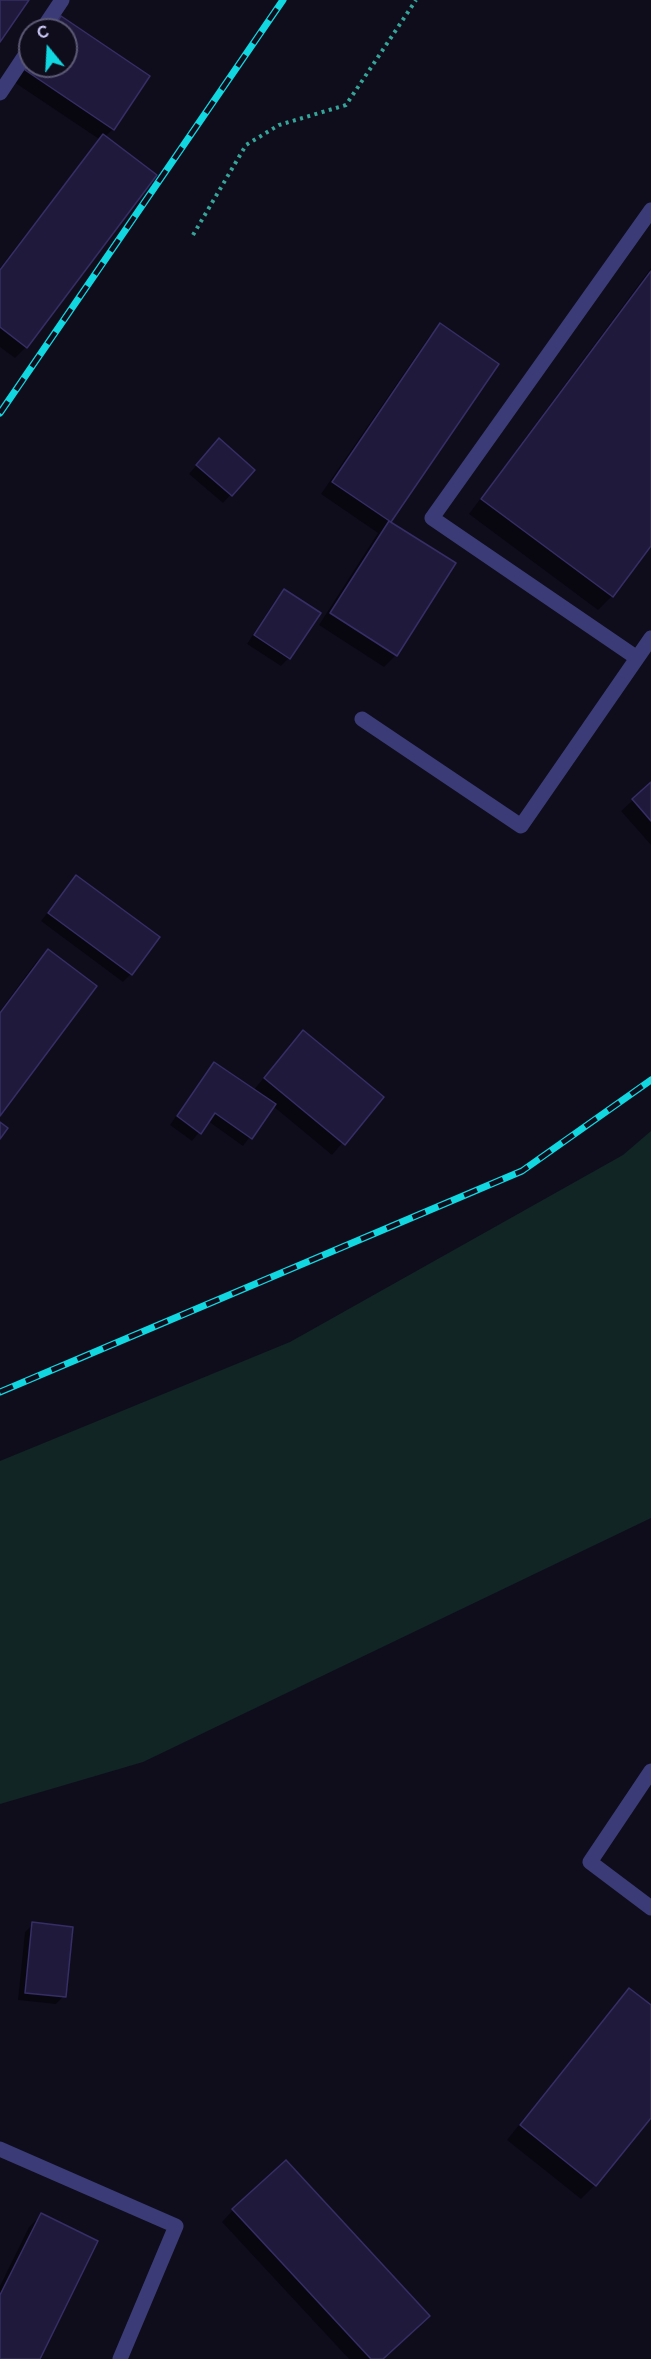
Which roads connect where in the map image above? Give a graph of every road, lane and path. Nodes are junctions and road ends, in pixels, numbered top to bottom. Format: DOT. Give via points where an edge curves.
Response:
graph roads {
  1 [pos="62,0"];
  2 [pos="416,0"];
  3 [pos="50,18"];
  4 [pos="18,66"];
  5 [pos="0,93"];
  6 [pos="651,210"];
  7 [pos="193,235"];
  8 [pos="651,638"];
  9 [pos="637,658"];
  10 [pos="362,718"];
  11 [pos="651,1771"];
  12 [pos="651,1908"];
  13 [pos="0,2149"];
  14 [pos="120,2359"];
  1 -- 3 [label="lane"];
  2 -- 7 [label="path" via="346,105 279,125 246,145"];
  4 -- 5 [label="lane"];
  6 -- 9 [label="lane" via="432,518"];
  8 -- 9 [label="lane"];
  9 -- 10 [label="lane" via="520,826"];
  11 -- 12 [label="lane" via="590,1862"];
  13 -- 14 [label="lane" via="176,2226"];
}
